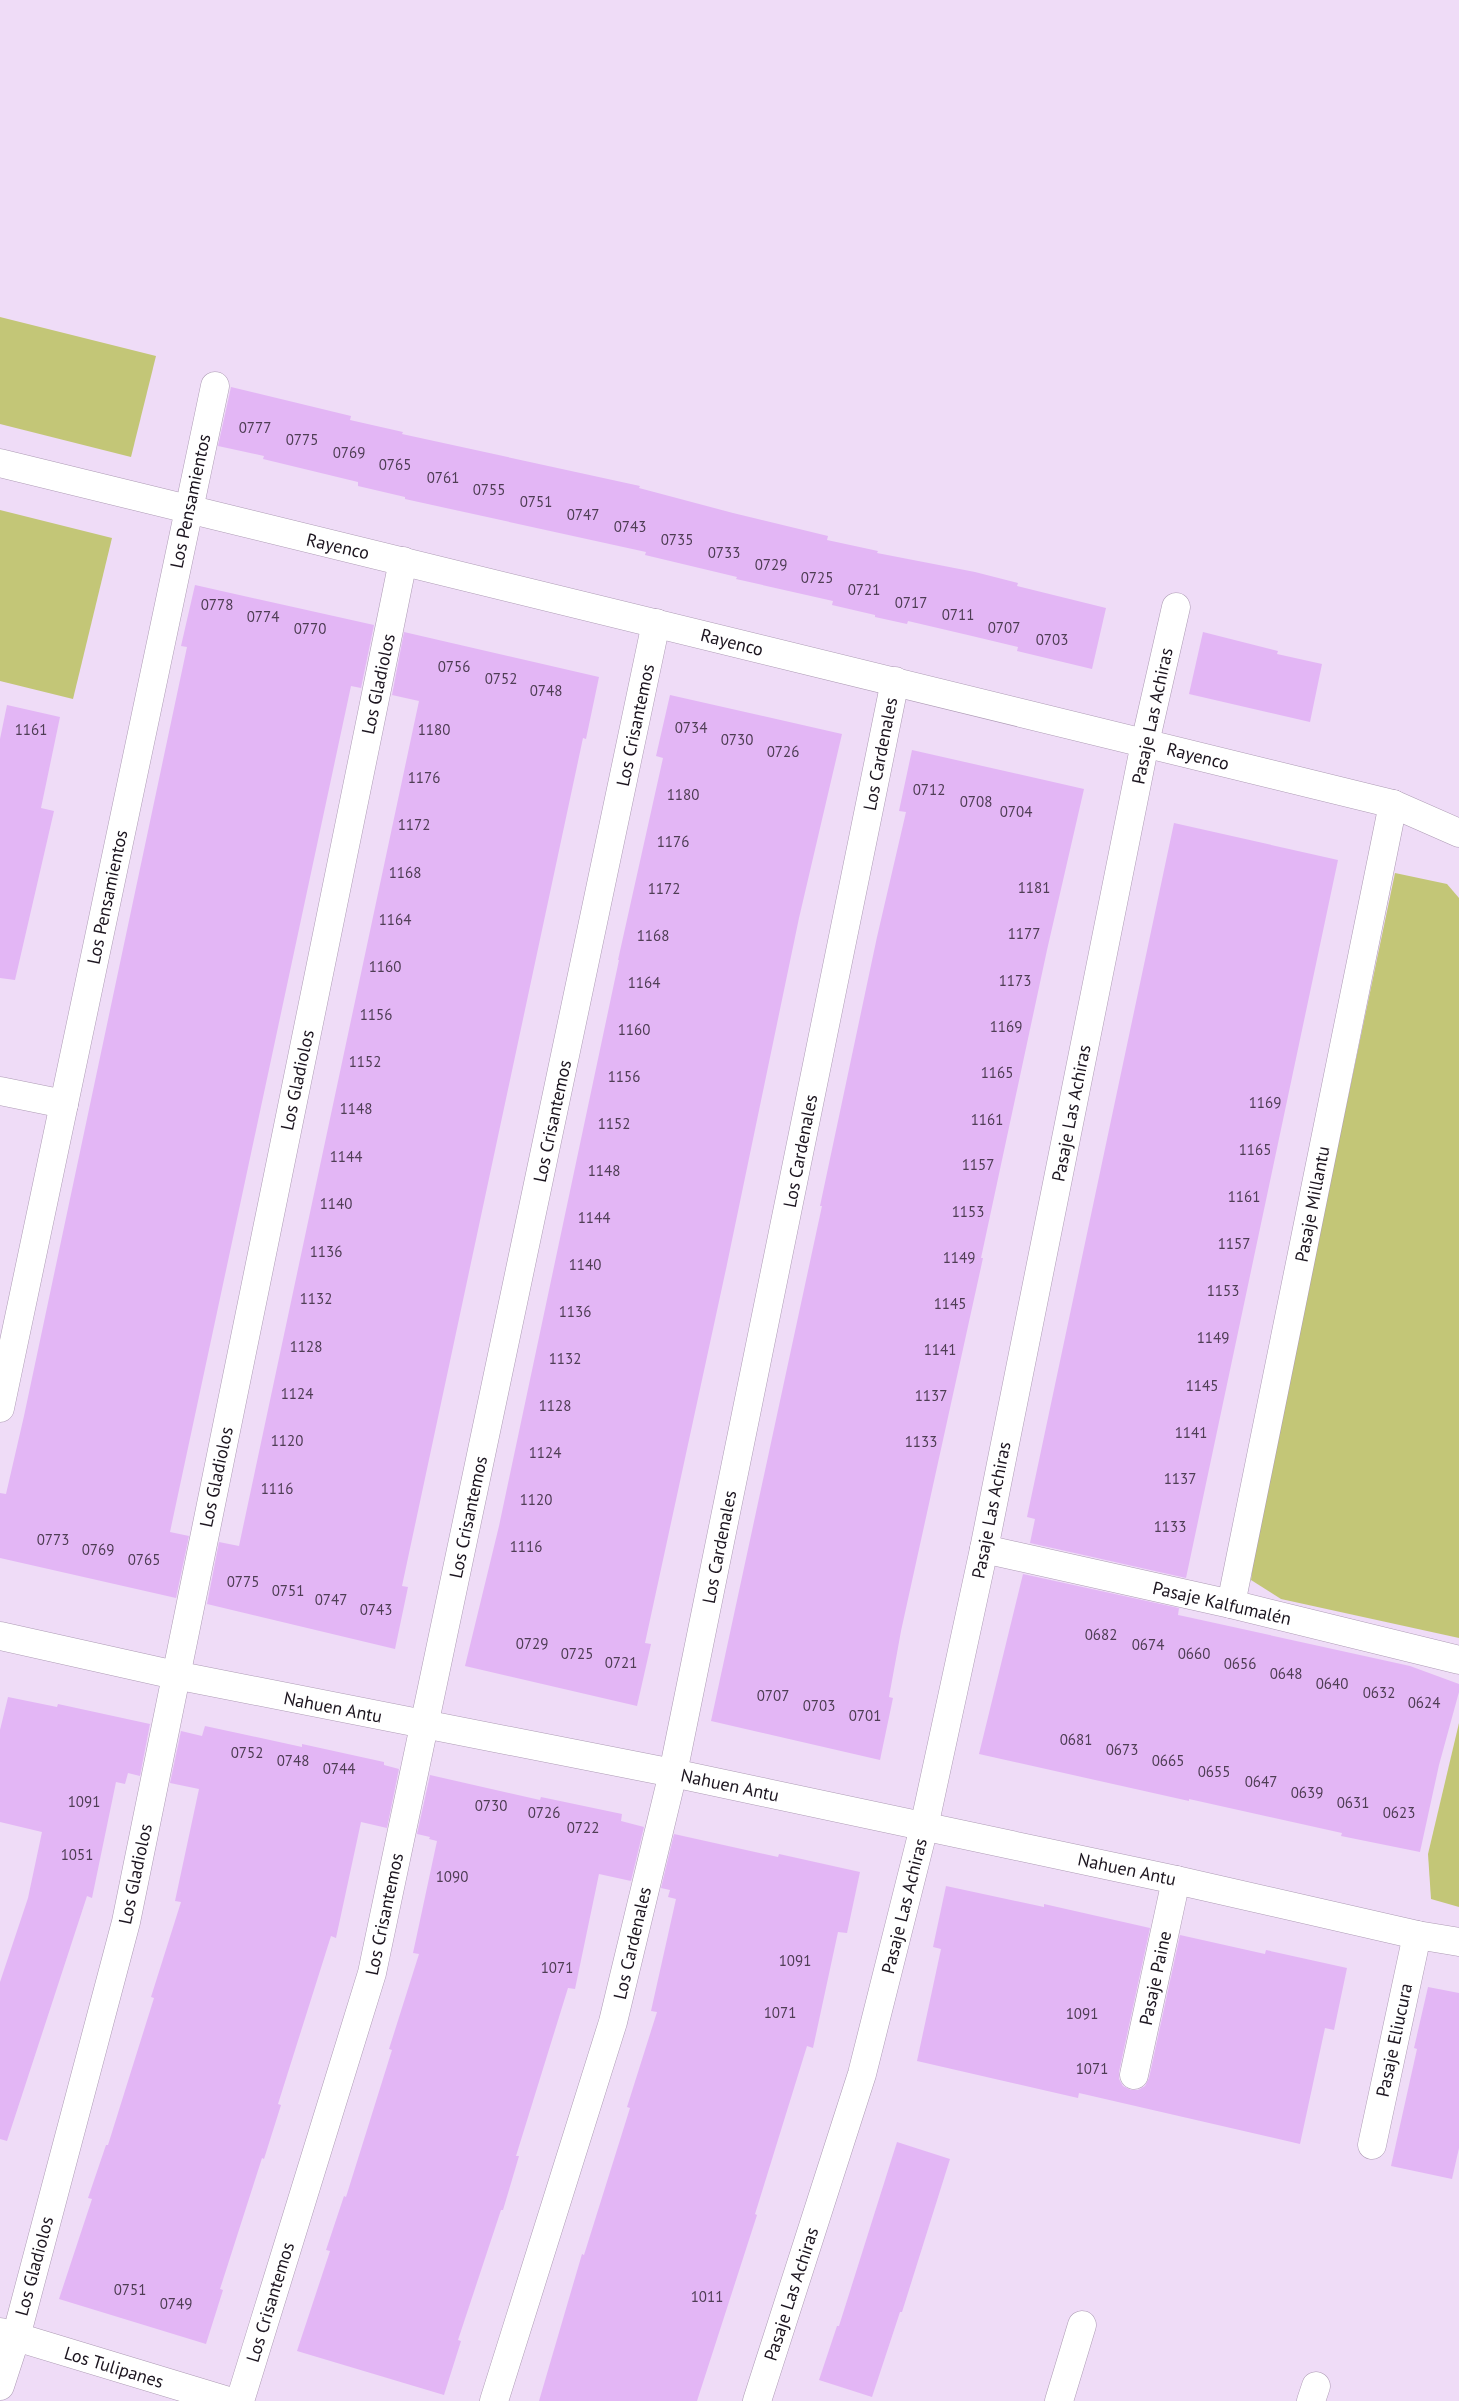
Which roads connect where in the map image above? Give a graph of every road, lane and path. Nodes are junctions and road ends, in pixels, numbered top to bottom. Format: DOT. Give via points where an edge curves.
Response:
graph roads {
  1 [pos="215,386"];
  2 [pos="0,463"];
  3 [pos="188,510"];
  4 [pos="403,561"];
  5 [pos="1176,607"];
  6 [pos="656,623"];
  7 [pos="895,681"];
  8 [pos="1145,743"];
  9 [pos="1393,804"];
  10 [pos="1459,833"];
  11 [pos="0,1091"];
  12 [pos="64,1104"];
  13 [pos="4,1361"];
  14 [pos="0,1408"];
  15 [pos="984,1549"];
  16 [pos="1231,1604"];
  17 [pos="0,1636"];
  18 [pos="1459,1660"];
  19 [pos="175,1675"];
  20 [pos="425,1725"];
  21 [pos="673,1773"];
  22 [pos="924,1826"];
  23 [pos="1176,1880"];
  24 [pos="1417,1935"];
  25 [pos="1459,1942"];
  26 [pos="1134,2075"];
  27 [pos="1372,2145"];
  28 [pos="1082,2325"];
  29 [pos="8,2335"];
  30 [pos="0,2386"];
  31 [pos="228,2401"];
  32 [pos="240,2401"];
  33 [pos="494,2401"];
  34 [pos="757,2401"];
  35 [pos="1059,2401"];
  1 -- 3 [label="street, Los Pensamientos"];
  2 -- 3 [label="street, Rayenco"];
  3 -- 4 [label="street, Rayenco"];
  3 -- 12 [label="street, Los Pensamientos"];
  4 -- 6 [label="street, Rayenco"];
  4 -- 19 [label="street, Los Gladiolos"];
  5 -- 8 [label="street, Pasaje Las Achiras"];
  6 -- 7 [label="street, Rayenco"];
  6 -- 20 [label="street, Los Crisantemos"];
  7 -- 8 [label="street, Rayenco"];
  7 -- 21 [label="street, Los Cardenales"];
  8 -- 9 [label="street, Rayenco"];
  8 -- 15 [label="street, Pasaje Las Achiras"];
  9 -- 10 [label="street, Rayenco"];
  9 -- 16 [label="street, Pasaje Millantu"];
  11 -- 12 [label="street"];
  12 -- 13 [label="street, Los Pensamientos"];
  13 -- 14 [label="street, Los Pensamientos"];
  15 -- 16 [label="street, Pasaje Kalfumalén"];
  15 -- 22 [label="street, Pasaje Las Achiras"];
  16 -- 18 [label="street, Pasaje Kalfumalén"];
  17 -- 19 [label="street, Nahuen Antu"];
  19 -- 20 [label="street, Nahuen Antu"];
  19 -- 29 [label="street, Los Gladiolos" via="126,1922"];
  20 -- 21 [label="street, Nahuen Antu"];
  20 -- 32 [label="street, Los Crisantemos" via="372,1973"];
  21 -- 22 [label="street, Nahuen Antu"];
  21 -- 33 [label="street, Los Cardenales" via="613,2022"];
  22 -- 23 [label="street, Nahuen Antu"];
  22 -- 34 [label="street, Pasaje Las Achiras" via="862,2074"];
  23 -- 24 [label="street, Nahuen Antu"];
  23 -- 26 [label="street, Pasaje Paine"];
  24 -- 25 [label="street, Nahuen Antu"];
  24 -- 27 [label="street, Pasaje Eliucura"];
  28 -- 35 [label="street"];
  29 -- 30 [label="street, Los Gladiolos"];
  29 -- 31 [label="street, Los Tulipanes"];
}
